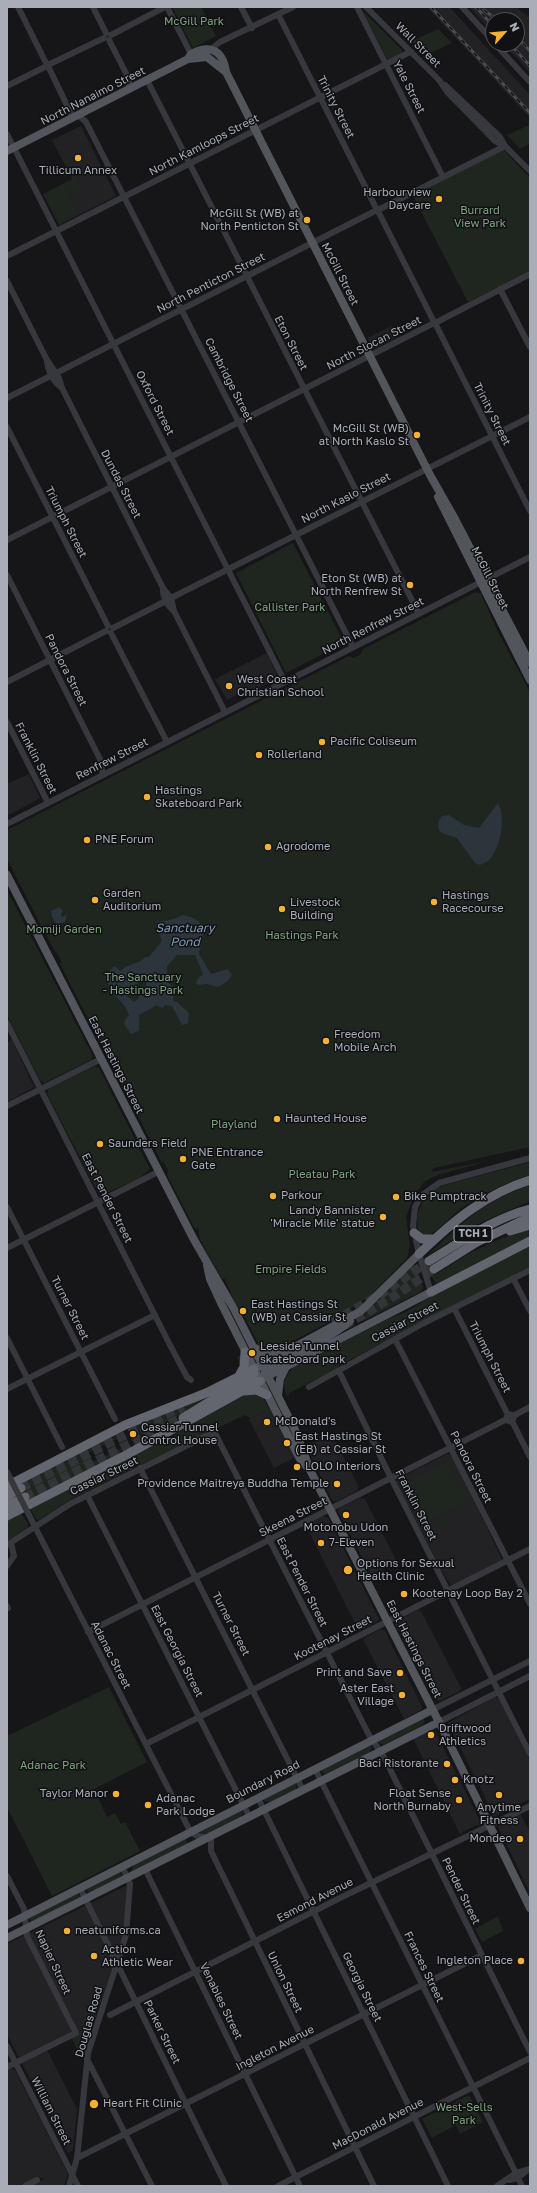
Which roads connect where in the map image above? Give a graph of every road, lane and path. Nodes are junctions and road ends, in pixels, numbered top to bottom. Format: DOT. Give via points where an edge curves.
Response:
graph roads {
  1 [pos="18,7"];
  2 [pos="93,7"];
  3 [pos="166,7"];
  4 [pos="241,7"];
  5 [pos="293,7"];
  6 [pos="358,7"];
  7 [pos="366,7"];
  8 [pos="462,7"];
  9 [pos="278,14"];
  10 [pos="252,28"];
  11 [pos="485,32"];
  12 [pos="108,36"];
  13 [pos="410,52"];
  14 [pos="502,52"];
  15 [pos="214,53"];
  16 [pos="190,57"];
  17 [pos="386,65"];
  18 [pos="47,66"];
  19 [pos="147,80"];
  20 [pos="530,82"];
  21 [pos="7,86"];
  22 [pos="129,90"];
  23 [pos="320,98"];
  24 [pos="89,110"];
  25 [pos="76,117"];
  26 [pos="86,122"];
  27 [pos="255,131"];
  28 [pos="7,134"];
  29 [pos="504,146"];
  30 [pos="11,150"];
  31 [pos="190,164"];
  32 [pos="530,171"];
  33 [pos="444,177"];
  34 [pos="124,197"];
  35 [pos="377,210"];
  36 [pos="56,231"];
  37 [pos="312,244"];
  38 [pos="7,256"];
  39 [pos="530,274"];
  40 [pos="246,277"];
  41 [pos="7,281"];
  42 [pos="500,289"];
  43 [pos="182,310"];
  44 [pos="435,323"];
  45 [pos="113,344"];
  46 [pos="530,347"];
  47 [pos="369,356"];
  48 [pos="54,374"];
  49 [pos="304,390"];
  50 [pos="7,398"];
  51 [pos="530,417"];
  52 [pos="239,422"];
  53 [pos="7,427"];
  54 [pos="492,437"];
  55 [pos="171,457"];
  56 [pos="427,469"];
  57 [pos="111,487"];
  58 [pos="361,501"];
  59 [pos="530,512"];
  60 [pos="52,517"];
  61 [pos="296,535"];
  62 [pos="7,540"];
  63 [pos="530,557"];
  64 [pos="228,569"];
  65 [pos="7,575"];
  66 [pos="483,580"];
  67 [pos="169,599"];
  68 [pos="419,614"];
  69 [pos="110,630"];
  70 [pos="353,647"];
  71 [pos="50,660"];
  72 [pos="530,663"];
  73 [pos="530,680"];
  74 [pos="7,682"];
  75 [pos="285,682"];
  76 [pos="226,712"];
  77 [pos="7,722"];
  78 [pos="167,742"];
  79 [pos="102,775"];
  80 [pos="48,803"];
  81 [pos="7,824"];
  82 [pos="7,875"];
  83 [pos="7,1023"];
  84 [pos="101,1059"];
  85 [pos="41,1089"];
  86 [pos="7,1106"];
  87 [pos="530,1158"];
  88 [pos="158,1172"];
  89 [pos="530,1180"];
  90 [pos="98,1202"];
  91 [pos="530,1206"];
  92 [pos="7,1207"];
  93 [pos="530,1209"];
  94 [pos="519,1211"];
  95 [pos="530,1217"];
  96 [pos="530,1225"];
  97 [pos="414,1233"];
  98 [pos="434,1239"];
  99 [pos="24,1240"];
  100 [pos="530,1241"];
  101 [pos="7,1248"];
  102 [pos="461,1252"];
  103 [pos="419,1254"];
  104 [pos="207,1264"];
  105 [pos="530,1270"];
  106 [pos="513,1278"];
  107 [pos="431,1292"];
  108 [pos="454,1308"];
  109 [pos="361,1311"];
  110 [pos="530,1311"];
  111 [pos="155,1315"];
  112 [pos="7,1338"];
  113 [pos="395,1339"];
  114 [pos="254,1347"];
  115 [pos="286,1351"];
  116 [pos="81,1352"];
  117 [pos="245,1352"];
  118 [pos="286,1367"];
  119 [pos="339,1371"];
  120 [pos="261,1372"];
  121 [pos="239,1376"];
  122 [pos="28,1379"];
  123 [pos="191,1380"];
  124 [pos="309,1386"];
  125 [pos="7,1389"];
  126 [pos="241,1391"];
  127 [pos="267,1395"];
  128 [pos="278,1395"];
  129 [pos="530,1407"];
  130 [pos="510,1418"];
  131 [pos="115,1419"];
  132 [pos="170,1429"];
  133 [pos="215,1434"];
  134 [pos="62,1447"];
  135 [pos="450,1448"];
  136 [pos="530,1458"];
  137 [pos="140,1468"];
  138 [pos="310,1470"];
  139 [pos="7,1472"];
  140 [pos="391,1478"];
  141 [pos="9,1482"];
  142 [pos="87,1495"];
  143 [pos="7,1496"];
  144 [pos="7,1506"];
  145 [pos="330,1509"];
  146 [pos="7,1516"];
  147 [pos="36,1527"];
  148 [pos="270,1540"];
  149 [pos="9,1544"];
  150 [pos="530,1549"];
  151 [pos="508,1560"];
  152 [pos="7,1566"];
  153 [pos="196,1578"];
  154 [pos="448,1591"];
  155 [pos="530,1604"];
  156 [pos="142,1605"];
  157 [pos="387,1622"];
  158 [pos="88,1632"];
  159 [pos="327,1652"];
  160 [pos="530,1661"];
  161 [pos="530,1676"];
  162 [pos="493,1679"];
  163 [pos="253,1690"];
  164 [pos="499,1691"];
  165 [pos="432,1710"];
  166 [pos="199,1717"];
  167 [pos="439,1722"];
  168 [pos="372,1740"];
  169 [pos="146,1744"];
  170 [pos="380,1751"];
  171 [pos="530,1754"];
  172 [pos="315,1769"];
  173 [pos="297,1778"];
  174 [pos="321,1781"];
  175 [pos="303,1790"];
  176 [pos="258,1798"];
  177 [pos="243,1805"];
  178 [pos="530,1806"];
  179 [pos="264,1809"];
  180 [pos="249,1816"];
  181 [pos="489,1825"];
  182 [pos="190,1832"];
  183 [pos="209,1837"];
  184 [pos="198,1842"];
  185 [pos="211,1851"];
  186 [pos="432,1854"];
  187 [pos="122,1866"];
  188 [pos="145,1869"];
  189 [pos="7,1876"];
  190 [pos="128,1878"];
  191 [pos="372,1883"];
  192 [pos="80,1888"];
  193 [pos="86,1899"];
  194 [pos="530,1908"];
  195 [pos="314,1912"];
  196 [pos="25,1916"];
  197 [pos="7,1925"];
  198 [pos="26,1929"];
  199 [pos="7,1938"];
  200 [pos="255,1942"];
  201 [pos="123,1946"];
  202 [pos="110,1948"];
  203 [pos="482,1955"];
  204 [pos="118,1964"];
  205 [pos="196,1972"];
  206 [pos="124,1976"];
  207 [pos="112,1980"];
  208 [pos="422,1985"];
  209 [pos="136,2001"];
  210 [pos="364,2014"];
  211 [pos="110,2015"];
  212 [pos="305,2044"];
  213 [pos="7,2046"];
  214 [pos="530,2052"];
  215 [pos="530,2058"];
  216 [pos="87,2059"];
  217 [pos="15,2062"];
  218 [pos="7,2067"];
  219 [pos="246,2074"];
  220 [pos="472,2087"];
  221 [pos="187,2104"];
  222 [pos="414,2116"];
  223 [pos="127,2134"];
  224 [pos="355,2146"];
  225 [pos="77,2158"];
  226 [pos="528,2170"];
  227 [pos="73,2176"];
  228 [pos="517,2176"];
  229 [pos="296,2177"];
  230 [pos="37,2180"];
  231 [pos="25,2186"];
  232 [pos="70,2186"];
  233 [pos="78,2186"];
  234 [pos="152,2186"];
  235 [pos="226,2186"];
  236 [pos="278,2186"];
  237 [pos="300,2186"];
  238 [pos="374,2186"];
  239 [pos="448,2186"];
  240 [pos="497,2186"];
  241 [pos="522,2186"];
  1 -- 18 [label="street, Cambridge Street"];
  2 -- 12 [label="street"];
  3 -- 12 [label="street"];
  3 -- 16 [label="street"];
  4 -- 10 [label="street"];
  5 -- 9 [label="street"];
  6 -- 17 [label="street, Yale Street"];
  7 -- 13 [label="street, Wall Street"];
  8 -- 11 [label="street"];
  9 -- 10 [label="street"];
  9 -- 23 [label="street, Trinity Street"];
  10 -- 15 [label="street" via="222,42"];
  12 -- 18 [label="street"];
  12 -- 22 [label="street" via="129,79"];
  13 -- 17 [label="street, North Kamloops Street"];
  13 -- 29 [label="street, Wall Street" via="500,137"];
  14 -- 20 [label="street"];
  15 -- 16 [label="main road, North Nanaimo Street" via="204,57"];
  15 -- 27 [label="main road, McGill Street" via="225,64 226,72"];
  16 -- 19 [label="main road, North Nanaimo Street"];
  17 -- 23 [label="street, North Kamloops Street"];
  17 -- 33 [label="street, Yale Street"];
  18 -- 21 [label="street"];
  18 -- 25 [label="street, Cambridge Street"];
  19 -- 22 [label="main road, North Nanaimo Street"];
  19 -- 31 [label="street, Eton Street"];
  22 -- 24 [label="main road, North Nanaimo Street"];
  23 -- 27 [label="street, North Kamloops Street"];
  23 -- 35 [label="street, Trinity Street"];
  24 -- 25 [label="main road, North Nanaimo Street"];
  24 -- 26 [label="street"];
  25 -- 26 [label="street, Cambridge Street"];
  25 -- 30 [label="main road, North Nanaimo Street"];
  26 -- 34 [label="street, Cambridge Street"];
  27 -- 31 [label="street, North Kamloops Street"];
  27 -- 37 [label="main road, McGill Street"];
  28 -- 30 [label="street, Oxford Street"];
  29 -- 32 [label="street, Wall Street"];
  29 -- 33 [label="street, North Penticton Street"];
  30 -- 36 [label="street, Oxford Street"];
  31 -- 34 [label="street, North Kamloops Street"];
  31 -- 40 [label="street, Eton Street"];
  33 -- 35 [label="street, North Penticton Street"];
  34 -- 36 [label="street, North Kamloops Street"];
  34 -- 43 [label="street, Cambridge Street"];
  35 -- 37 [label="street, North Penticton Street"];
  35 -- 44 [label="street, Trinity Street"];
  36 -- 38 [label="street, North Kamloops Street"];
  36 -- 45 [label="street, Oxford Street"];
  37 -- 40 [label="street, North Penticton Street"];
  37 -- 47 [label="main road, McGill Street"];
  39 -- 42 [label="street, North Slocan Street"];
  40 -- 43 [label="street, North Penticton Street"];
  40 -- 49 [label="street, Eton Street"];
  41 -- 48 [label="street, Dundas Street"];
  42 -- 44 [label="street, North Slocan Street"];
  42 -- 46 [label="street"];
  43 -- 45 [label="street, North Penticton Street"];
  43 -- 52 [label="street, Cambridge Street"];
  44 -- 47 [label="street, North Slocan Street"];
  44 -- 54 [label="street, Trinity Street"];
  45 -- 48 [label="street, North Penticton Street"];
  45 -- 55 [label="street, Oxford Street"];
  47 -- 49 [label="street, North Slocan Street"];
  47 -- 56 [label="main road, McGill Street"];
  48 -- 50 [label="street, North Penticton Street"];
  48 -- 57 [label="street, Dundas Street"];
  49 -- 52 [label="street, North Slocan Street"];
  49 -- 58 [label="street, Eton Street"];
  51 -- 54 [label="street, North Kaslo Street"];
  52 -- 55 [label="street, North Slocan Street"];
  52 -- 61 [label="street, Cambridge Street"];
  53 -- 60 [label="street, Triumph Street"];
  54 -- 56 [label="street, North Kaslo Street"];
  54 -- 59 [label="street, Trinity Street"];
  55 -- 57 [label="street, North Slocan Street"];
  55 -- 64 [label="street, Oxford Street"];
  56 -- 58 [label="street, North Kaslo Street"];
  56 -- 66 [label="main road, McGill Street" via="440,502"];
  57 -- 60 [label="street, North Slocan Street"];
  57 -- 67 [label="street, Dundas Street" via="163,588 162,593"];
  58 -- 61 [label="street, North Kaslo Street"];
  58 -- 68 [label="street, Eton Street"];
  60 -- 62 [label="street, North Slocan Street"];
  60 -- 69 [label="street, Triumph Street"];
  61 -- 64 [label="street, North Kaslo Street"];
  61 -- 70 [label="street, Cambridge Street"];
  63 -- 66 [label="street, North Renfrew Street"];
  64 -- 67 [label="street, North Kaslo Street"];
  64 -- 75 [label="street, Oxford Street"];
  65 -- 71 [label="street, Pandora Street"];
  66 -- 68 [label="street, North Renfrew Street"];
  66 -- 72 [label="main road, McGill Street"];
  66 -- 73 [label="main road, McGill Street"];
  67 -- 69 [label="street, North Kaslo Street"];
  67 -- 76 [label="street, Dundas Street"];
  68 -- 70 [label="street, North Renfrew Street"];
  69 -- 71 [label="street, North Kaslo Street"];
  69 -- 78 [label="street, Triumph Street"];
  70 -- 75 [label="street, North Renfrew Street"];
  71 -- 74 [label="street, North Kaslo Street"];
  71 -- 79 [label="street, Pandora Street" via="100,759"];
  75 -- 76 [label="street, North Renfrew Street"];
  76 -- 78 [label="street, Renfrew Street"];
  77 -- 80 [label="street, Franklin Street"];
  78 -- 79 [label="street, Renfrew Street"];
  79 -- 80 [label="street, Renfrew Street"];
  80 -- 81 [label="street, Renfrew Street"];
  82 -- 84 [label="main road, East Hastings Street"];
  83 -- 85 [label="street, East Pender Street"];
  84 -- 85 [label="street"];
  84 -- 88 [label="main road, East Hastings Street"];
  85 -- 86 [label="street"];
  85 -- 90 [label="street, East Pender Street"];
  87 -- 97 [label="street" via="433,1185 421,1196 415,1207"];
  88 -- 90 [label="street"];
  88 -- 104 [label="main road, East Hastings Street"];
  89 -- 98 [label="highway" via="511,1186 482,1201"];
  90 -- 99 [label="street"];
  90 -- 111 [label="street, East Pender Street"];
  91 -- 94 [label="highway"];
  92 -- 99 [label="street, Turner Street"];
  93 -- 94 [label="highway, TCH 1"];
  94 -- 102 [label="highway, TCH 1" via="484,1228 431,1265"];
  95 -- 102 [label="highway, TCH 1" via="500,1229"];
  96 -- 102 [label="highway" via="501,1234"];
  97 -- 98 [label="highway" via="422,1239"];
  97 -- 103 [label="street"];
  98 -- 103 [label="highway"];
  99 -- 101 [label="street"];
  99 -- 116 [label="street, Turner Street"];
  100 -- 107 [label="highway"];
  103 -- 107 [label="street"];
  103 -- 109 [label="main road"];
  104 -- 114 [label="main road, East Hastings Street" via="220,1282"];
  104 -- 117 [label="main road, East Hastings Street" via="210,1279"];
  105 -- 106 [label="street, Cassiar Street"];
  106 -- 108 [label="street, Cassiar Street"];
  106 -- 110 [label="street"];
  107 -- 118 [label="main road"];
  108 -- 113 [label="street, Cassiar Street"];
  108 -- 130 [label="street, Triumph Street"];
  109 -- 115 [label="main road"];
  109 -- 120 [label="main road" via="341,1329"];
  111 -- 116 [label="street"];
  111 -- 123 [label="street, East Pender Street" via="187,1377"];
  112 -- 122 [label="street"];
  113 -- 119 [label="street, Cassiar Street"];
  113 -- 135 [label="street, Pandora Street"];
  114 -- 115 [label="main road" via="266,1354"];
  114 -- 120 [label="main road, East Hastings Street"];
  115 -- 120 [label="main road"];
  116 -- 122 [label="street"];
  116 -- 131 [label="street, Turner Street"];
  117 -- 120 [label="main road, East Hastings Street"];
  117 -- 121 [label="highway" via="244,1367"];
  118 -- 120 [label="main road"];
  118 -- 128 [label="main road" via="280,1379"];
  119 -- 124 [label="street, Cassiar Street"];
  119 -- 140 [label="street, Franklin Street"];
  120 -- 121 [label="highway"];
  120 -- 126 [label="highway"];
  120 -- 127 [label="main road, East Hastings Street"];
  120 -- 128 [label="main road, East Hastings Street"];
  120 -- 132 [label="highway" via="182,1418"];
  121 -- 141 [label="highway" via="193,1399 125,1425"];
  122 -- 125 [label="street"];
  122 -- 134 [label="street"];
  126 -- 127 [label="highway" via="256,1390"];
  126 -- 132 [label="highway"];
  127 -- 138 [label="main road, East Hastings Street" via="301,1461"];
  128 -- 138 [label="main road, East Hastings Street" via="307,1457"];
  129 -- 130 [label="street, Skeena Street"];
  130 -- 135 [label="street, Skeena Street"];
  130 -- 136 [label="street, Triumph Street"];
  132 -- 146 [label="highway" via="128,1454"];
  133 -- 137 [label="street, Cassiar Street"];
  133 -- 148 [label="street, East Pender Street"];
  135 -- 140 [label="street, Skeena Street"];
  135 -- 151 [label="street, Pandora Street"];
  137 -- 142 [label="street, Cassiar Street"];
  137 -- 153 [label="street, Turner Street"];
  138 -- 145 [label="main road, East Hastings Street"];
  139 -- 141 [label="street, Adanac Street"];
  140 -- 145 [label="street, Skeena Street"];
  140 -- 154 [label="street, Franklin Street"];
  141 -- 147 [label="street, Adanac Street, bridge"];
  142 -- 147 [label="street, Cassiar Street"];
  142 -- 156 [label="street, East Georgia Street"];
  143 -- 144 [label="highway" via="23,1492"];
  145 -- 148 [label="street, Skeena Street"];
  145 -- 157 [label="main road, East Hastings Street"];
  147 -- 149 [label="street, Cassiar Street"];
  147 -- 158 [label="street, Adanac Street"];
  148 -- 153 [label="street, Skeena Street"];
  148 -- 159 [label="street, East Pender Street"];
  149 -- 152 [label="street" via="14,1556"];
  150 -- 151 [label="street, Kootenay Street"];
  151 -- 154 [label="street, Kootenay Street"];
  151 -- 155 [label="street, Pandora Street"];
  153 -- 156 [label="street, Skeena Street"];
  153 -- 163 [label="street, Turner Street"];
  154 -- 157 [label="street, Kootenay Street"];
  154 -- 162 [label="street, Franklin Street"];
  156 -- 158 [label="street, Skeena Street"];
  156 -- 166 [label="street, East Georgia Street"];
  157 -- 159 [label="street, Kootenay Street"];
  157 -- 165 [label="main road, East Hastings Street"];
  158 -- 169 [label="street, Adanac Street"];
  159 -- 163 [label="street, Kootenay Street"];
  159 -- 168 [label="street, East Pender Street"];
  160 -- 162 [label="street, Boundary Road"];
  161 -- 164 [label="street"];
  162 -- 164 [label="street, Franklin Street"];
  162 -- 165 [label="street, Boundary Road"];
  163 -- 166 [label="street, Kootenay Street"];
  163 -- 173 [label="street, Turner Street"];
  164 -- 167 [label="street"];
  164 -- 171 [label="street, Franklin Street"];
  165 -- 167 [label="main road, East Hastings Street"];
  165 -- 168 [label="main road, Boundary Road"];
  166 -- 169 [label="street, Kootenay Street"];
  166 -- 177 [label="street, East Georgia Street"];
  167 -- 170 [label="main road"];
  167 -- 181 [label="main road, East Hastings Street"];
  168 -- 170 [label="street, Pender Street"];
  168 -- 172 [label="main road, Boundary Road"];
  169 -- 182 [label="street, Adanac Street"];
  170 -- 174 [label="main road"];
  170 -- 186 [label="street, Pender Street"];
  172 -- 173 [label="main road, Boundary Road"];
  172 -- 174 [label="street, Frances Street"];
  173 -- 175 [label="street, Turner Street"];
  173 -- 176 [label="main road, Boundary Road"];
  174 -- 175 [label="main road"];
  174 -- 191 [label="street, Frances Street"];
  175 -- 179 [label="main road"];
  176 -- 177 [label="main road, Boundary Road"];
  176 -- 179 [label="street, Georgia Street"];
  177 -- 180 [label="street, East Georgia Street"];
  177 -- 182 [label="main road, Boundary Road"];
  178 -- 181 [label="street, Esmond Avenue"];
  179 -- 180 [label="main road"];
  179 -- 195 [label="street, Georgia Street"];
  180 -- 183 [label="main road"];
  181 -- 186 [label="street, Esmond Avenue"];
  181 -- 194 [label="main road, East Hastings Street"];
  182 -- 183 [label="street"];
  182 -- 187 [label="main road, Boundary Road"];
  183 -- 184 [label="main road"];
  183 -- 185 [label="street, Union Street"];
  184 -- 185 [label="street, Union Street"];
  184 -- 188 [label="main road"];
  185 -- 200 [label="street, Union Street"];
  186 -- 191 [label="street, Esmond Avenue"];
  186 -- 203 [label="street, Pender Street"];
  187 -- 190 [label="street, Douglas Road"];
  187 -- 192 [label="main road, Boundary Road"];
  188 -- 190 [label="main road"];
  188 -- 205 [label="street, Venables Street"];
  189 -- 196 [label="street, Napier Street"];
  190 -- 193 [label="main road"];
  190 -- 201 [label="street, Douglas Road" via="128,1917"];
  191 -- 195 [label="street, Esmond Avenue"];
  191 -- 208 [label="street, Frances Street"];
  192 -- 193 [label="street, Parker Street"];
  192 -- 196 [label="main road, Boundary Road"];
  193 -- 198 [label="main road"];
  193 -- 202 [label="street, Parker Street"];
  195 -- 200 [label="street, Esmond Avenue"];
  195 -- 210 [label="street, Georgia Street"];
  196 -- 197 [label="main road, Boundary Road"];
  196 -- 198 [label="street, Napier Street"];
  198 -- 199 [label="main road"];
  198 -- 217 [label="street, Napier Street" via="27,1936 76,2033"];
  200 -- 205 [label="street, Esmond Avenue"];
  200 -- 212 [label="street, Union Street"];
  201 -- 202 [label="street"];
  201 -- 204 [label="street, Douglas Road"];
  202 -- 204 [label="street, Parker Street"];
  203 -- 208 [label="street, Ingleton Avenue"];
  203 -- 214 [label="street, Pender Street"];
  204 -- 206 [label="street, Parker Street"];
  204 -- 207 [label="street, Douglas Road"];
  205 -- 209 [label="street, Esmond Avenue"];
  205 -- 219 [label="street, Venables Street"];
  206 -- 207 [label="street"];
  206 -- 209 [label="street, Parker Street"];
  207 -- 216 [label="street, Douglas Road"];
  208 -- 210 [label="street, Ingleton Avenue"];
  208 -- 220 [label="street, Frances Street"];
  209 -- 211 [label="street, Esmond Avenue"];
  209 -- 221 [label="street, Parker Street"];
  210 -- 212 [label="street, Ingleton Avenue"];
  210 -- 222 [label="street, Georgia Street"];
  212 -- 219 [label="street, Ingleton Avenue"];
  212 -- 224 [label="street, Union Street"];
  213 -- 217 [label="street, William Street"];
  215 -- 220 [label="street, MacDonald Avenue"];
  216 -- 223 [label="street"];
  216 -- 225 [label="street, Douglas Road"];
  217 -- 218 [label="street"];
  217 -- 227 [label="street, William Street"];
  219 -- 221 [label="street, Ingleton Avenue"];
  219 -- 229 [label="street, Venables Street"];
  220 -- 222 [label="street, MacDonald Avenue"];
  220 -- 228 [label="street, Frances Street"];
  221 -- 223 [label="street, Ingleton Avenue"];
  221 -- 235 [label="street, Parker Street"];
  222 -- 224 [label="street, MacDonald Avenue"];
  222 -- 239 [label="street, Georgia Street"];
  223 -- 225 [label="street, Ingleton Avenue"];
  223 -- 234 [label="street"];
  224 -- 229 [label="street, MacDonald Avenue"];
  224 -- 238 [label="street, Union Street"];
  225 -- 227 [label="street, Douglas Road"];
  226 -- 228 [label="street"];
  227 -- 232 [label="street, Douglas Road"];
  227 -- 233 [label="street, William Street"];
  228 -- 240 [label="street"];
  228 -- 241 [label="street, Frances Street"];
  229 -- 236 [label="street, MacDonald Avenue"];
  229 -- 237 [label="street, Venables Street"];
  230 -- 231 [label="street"];
}
